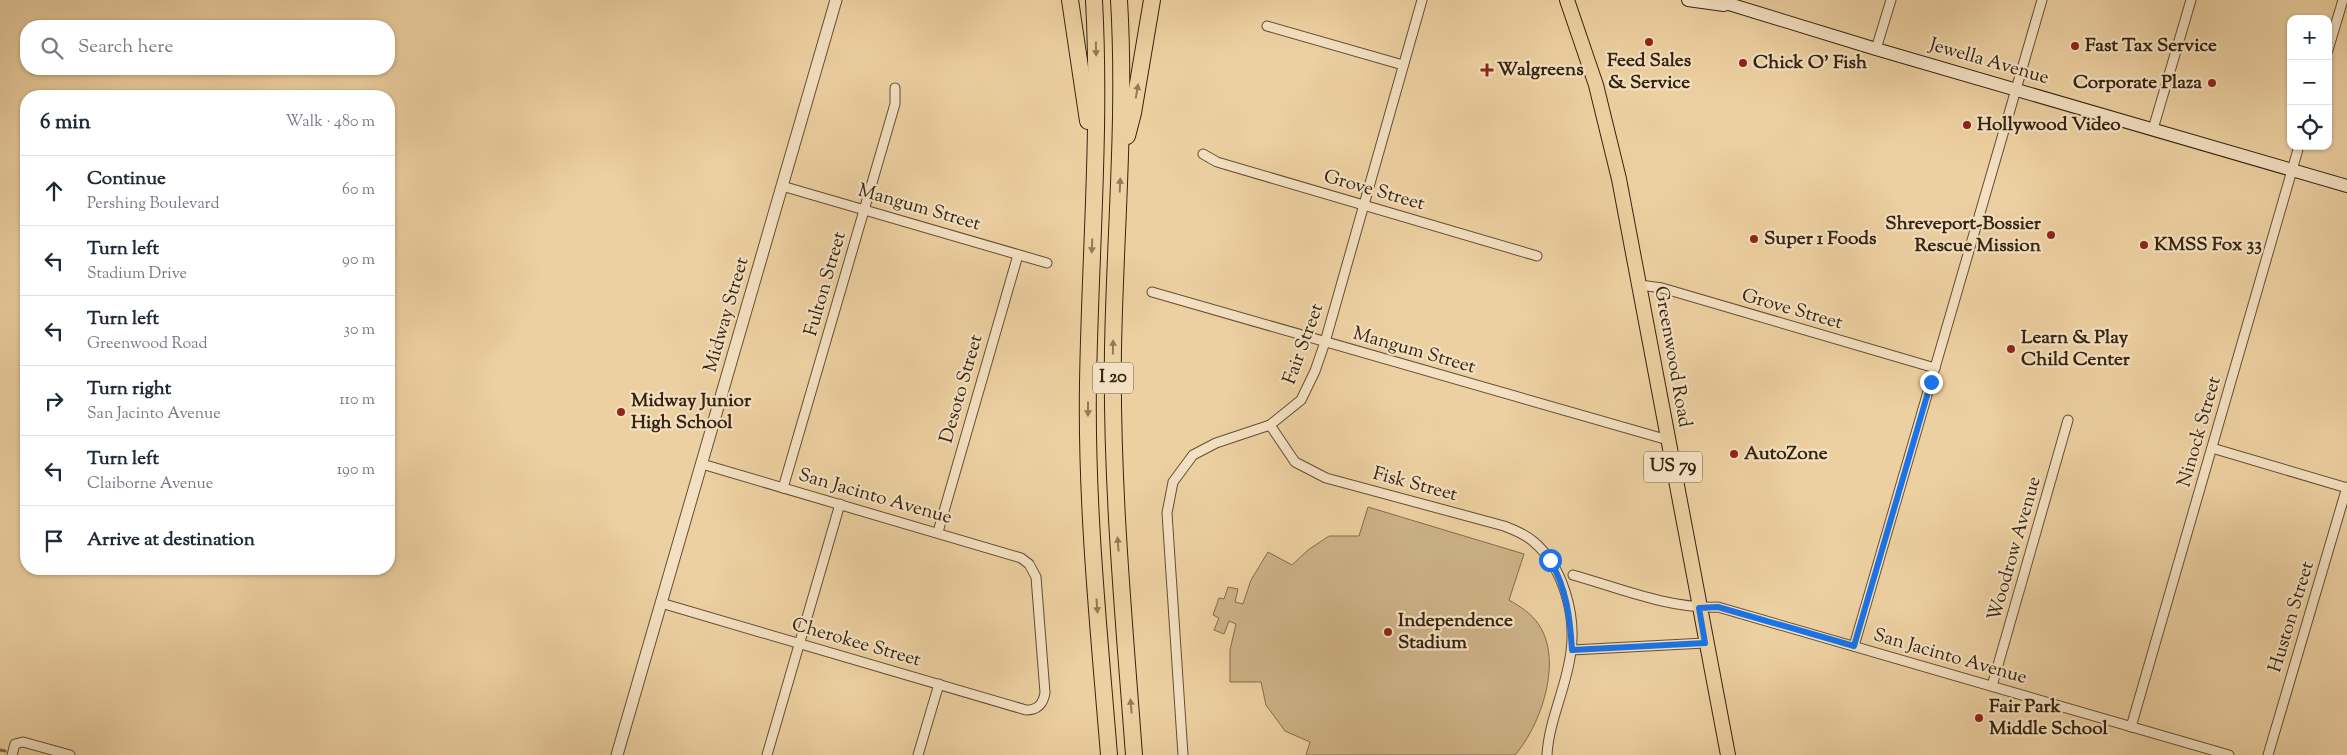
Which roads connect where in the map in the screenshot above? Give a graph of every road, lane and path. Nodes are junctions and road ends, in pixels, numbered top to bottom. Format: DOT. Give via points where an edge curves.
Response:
graph roads {
  1 [pos="836,0"];
  2 [pos="1070,0"];
  3 [pos="1094,0"];
  4 [pos="1119,0"];
  5 [pos="1152,0"];
  6 [pos="1422,0"];
  7 [pos="1567,0"];
  8 [pos="1688,0"];
  9 [pos="1716,0"];
  10 [pos="1891,0"];
  11 [pos="2042,0"];
  12 [pos="2192,0"];
  13 [pos="2343,0"];
  14 [pos="1737,4"];
  15 [pos="1267,26"];
  16 [pos="2332,37"];
  17 [pos="1876,49"];
  18 [pos="1404,65"];
  19 [pos="895,88"];
  20 [pos="2015,90"];
  21 [pos="2153,129"];
  22 [pos="2299,150"];
  23 [pos="1203,154"];
  24 [pos="1121,155"];
  25 [pos="1095,166"];
  26 [pos="2292,170"];
  27 [pos="782,186"];
  28 [pos="2347,186"];
  29 [pos="1365,205"];
  30 [pos="865,209"];
  31 [pos="1018,255"];
  32 [pos="1537,256"];
  33 [pos="1047,263"];
  34 [pos="1640,285"];
  35 [pos="1152,292"];
  36 [pos="1325,342"];
  37 [pos="1934,368"];
  38 [pos="2068,420"];
  39 [pos="1270,425"];
  40 [pos="1668,440"];
  41 [pos="2212,448"];
  42 [pos="702,464"];
  43 [pos="783,488"];
  44 [pos="2347,488"];
  45 [pos="840,504"];
  46 [pos="938,532"];
  47 [pos="1573,575"];
  48 [pos="662,604"];
  49 [pos="1699,608"];
  50 [pos="800,643"];
  51 [pos="1705,643"];
  52 [pos="1854,646"];
  53 [pos="1572,650"];
  54 [pos="939,684"];
  55 [pos="1992,686"];
  56 [pos="1041,705"];
  57 [pos="2131,726"];
  58 [pos="12,755"];
  59 [pos="70,755"];
  60 [pos="618,755"];
  61 [pos="767,755"];
  62 [pos="918,755"];
  63 [pos="1109,755"];
  64 [pos="1134,755"];
  65 [pos="1183,755"];
  66 [pos="1547,755"];
  67 [pos="1728,755"];
  68 [pos="2229,755"];
  69 [pos="2268,755"];
  1 -- 27 [label="street, Midway Street"];
  2 -- 25 [label="highway"];
  3 -- 25 [label="highway, I 20, one-way"];
  4 -- 24 [label="highway, I 20"];
  24 -- 5 [label="highway, one-way" via="1133,113"];
  6 -- 18 [label="street, Fair Street"];
  7 -- 34 [label="main road, Greenwood Road / US 79" via="1592,70 1610,139"];
  8 -- 14 [label="main road, Jewella Avenue"];
  9 -- 14 [label="main road, Jewella Avenue"];
  10 -- 17 [label="street"];
  11 -- 20 [label="street"];
  12 -- 21 [label="street"];
  13 -- 16 [label="street"];
  14 -- 17 [label="main road, Jewella Avenue"];
  15 -- 18 [label="street"];
  17 -- 20 [label="main road, Jewella Avenue"];
  18 -- 29 [label="street, Fair Street"];
  19 -- 30 [label="street, Fulton Street" via="895,104"];
  20 -- 21 [label="main road, Jewella Avenue"];
  20 -- 37 [label="street"];
  21 -- 26 [label="main road, Jewella Avenue"];
  22 -- 26 [label="street, Ninock Street"];
  23 -- 29 [label="street, Grove Street" via="1217,162"];
  64 -- 24 [label="highway, I 20, one-way" via="1113,440 1113,348"];
  25 -- 63 [label="highway, I 20, one-way" via="1088,436"];
  26 -- 28 [label="main road, Jewella Avenue"];
  26 -- 41 [label="street, Ninock Street"];
  27 -- 30 [label="street, Mangum Street"];
  27 -- 42 [label="street, Midway Street"];
  29 -- 32 [label="street, Grove Street"];
  29 -- 36 [label="street, Fair Street"];
  30 -- 31 [label="street, Mangum Street"];
  30 -- 43 [label="street, Fulton Street"];
  31 -- 33 [label="street, Mangum Street"];
  31 -- 46 [label="street, Desoto Street"];
  34 -- 37 [label="street, Grove Street" via="1662,288"];
  34 -- 40 [label="main road, Greenwood Road / US 79"];
  35 -- 36 [label="street, Mangum Street"];
  36 -- 39 [label="street, Fair Street" via="1301,400"];
  36 -- 40 [label="street, Mangum Street"];
  37 -- 52 [label="street"];
  38 -- 55 [label="street, Woodrow Avenue"];
  39 -- 53 [label="street, Fisk Street" via="1295,462 1326,478 1515,530 1534,542 1562,582 1570,613"];
  39 -- 65 [label="street, Fair Street" via="1216,443 1193,455 1170,490 1167,513"];
  40 -- 49 [label="main road, Greenwood Road / US 79"];
  41 -- 44 [label="street"];
  41 -- 57 [label="street, Ninock Street"];
  42 -- 43 [label="street, San Jacinto Avenue"];
  42 -- 48 [label="street, Midway Street"];
  43 -- 45 [label="street, San Jacinto Avenue"];
  44 -- 69 [label="street, Huston Street"];
  45 -- 46 [label="street, San Jacinto Avenue"];
  45 -- 50 [label="street"];
  46 -- 56 [label="street, San Jacinto Avenue" via="1021,558 1034,571 1045,693"];
  47 -- 49 [label="street, San Jacinto Avenue"];
  48 -- 50 [label="street, Cherokee Street"];
  48 -- 60 [label="street, Midway Street"];
  49 -- 51 [label="main road, Greenwood Road / US 79"];
  49 -- 52 [label="street, San Jacinto Avenue" via="1718,607"];
  50 -- 54 [label="street, Cherokee Street"];
  50 -- 61 [label="street"];
  51 -- 53 [label="street"];
  51 -- 67 [label="main road, Greenwood Road / US 79"];
  52 -- 55 [label="street, San Jacinto Avenue"];
  53 -- 66 [label="street, Fisk Street" via="1551,726"];
  54 -- 56 [label="street, Cherokee Street" via="1026,710"];
  54 -- 62 [label="street"];
  55 -- 57 [label="street, San Jacinto Avenue"];
  57 -- 68 [label="street, San Jacinto Avenue"];
  58 -- 59 [label="street" via="15,744 23,742"];
}
